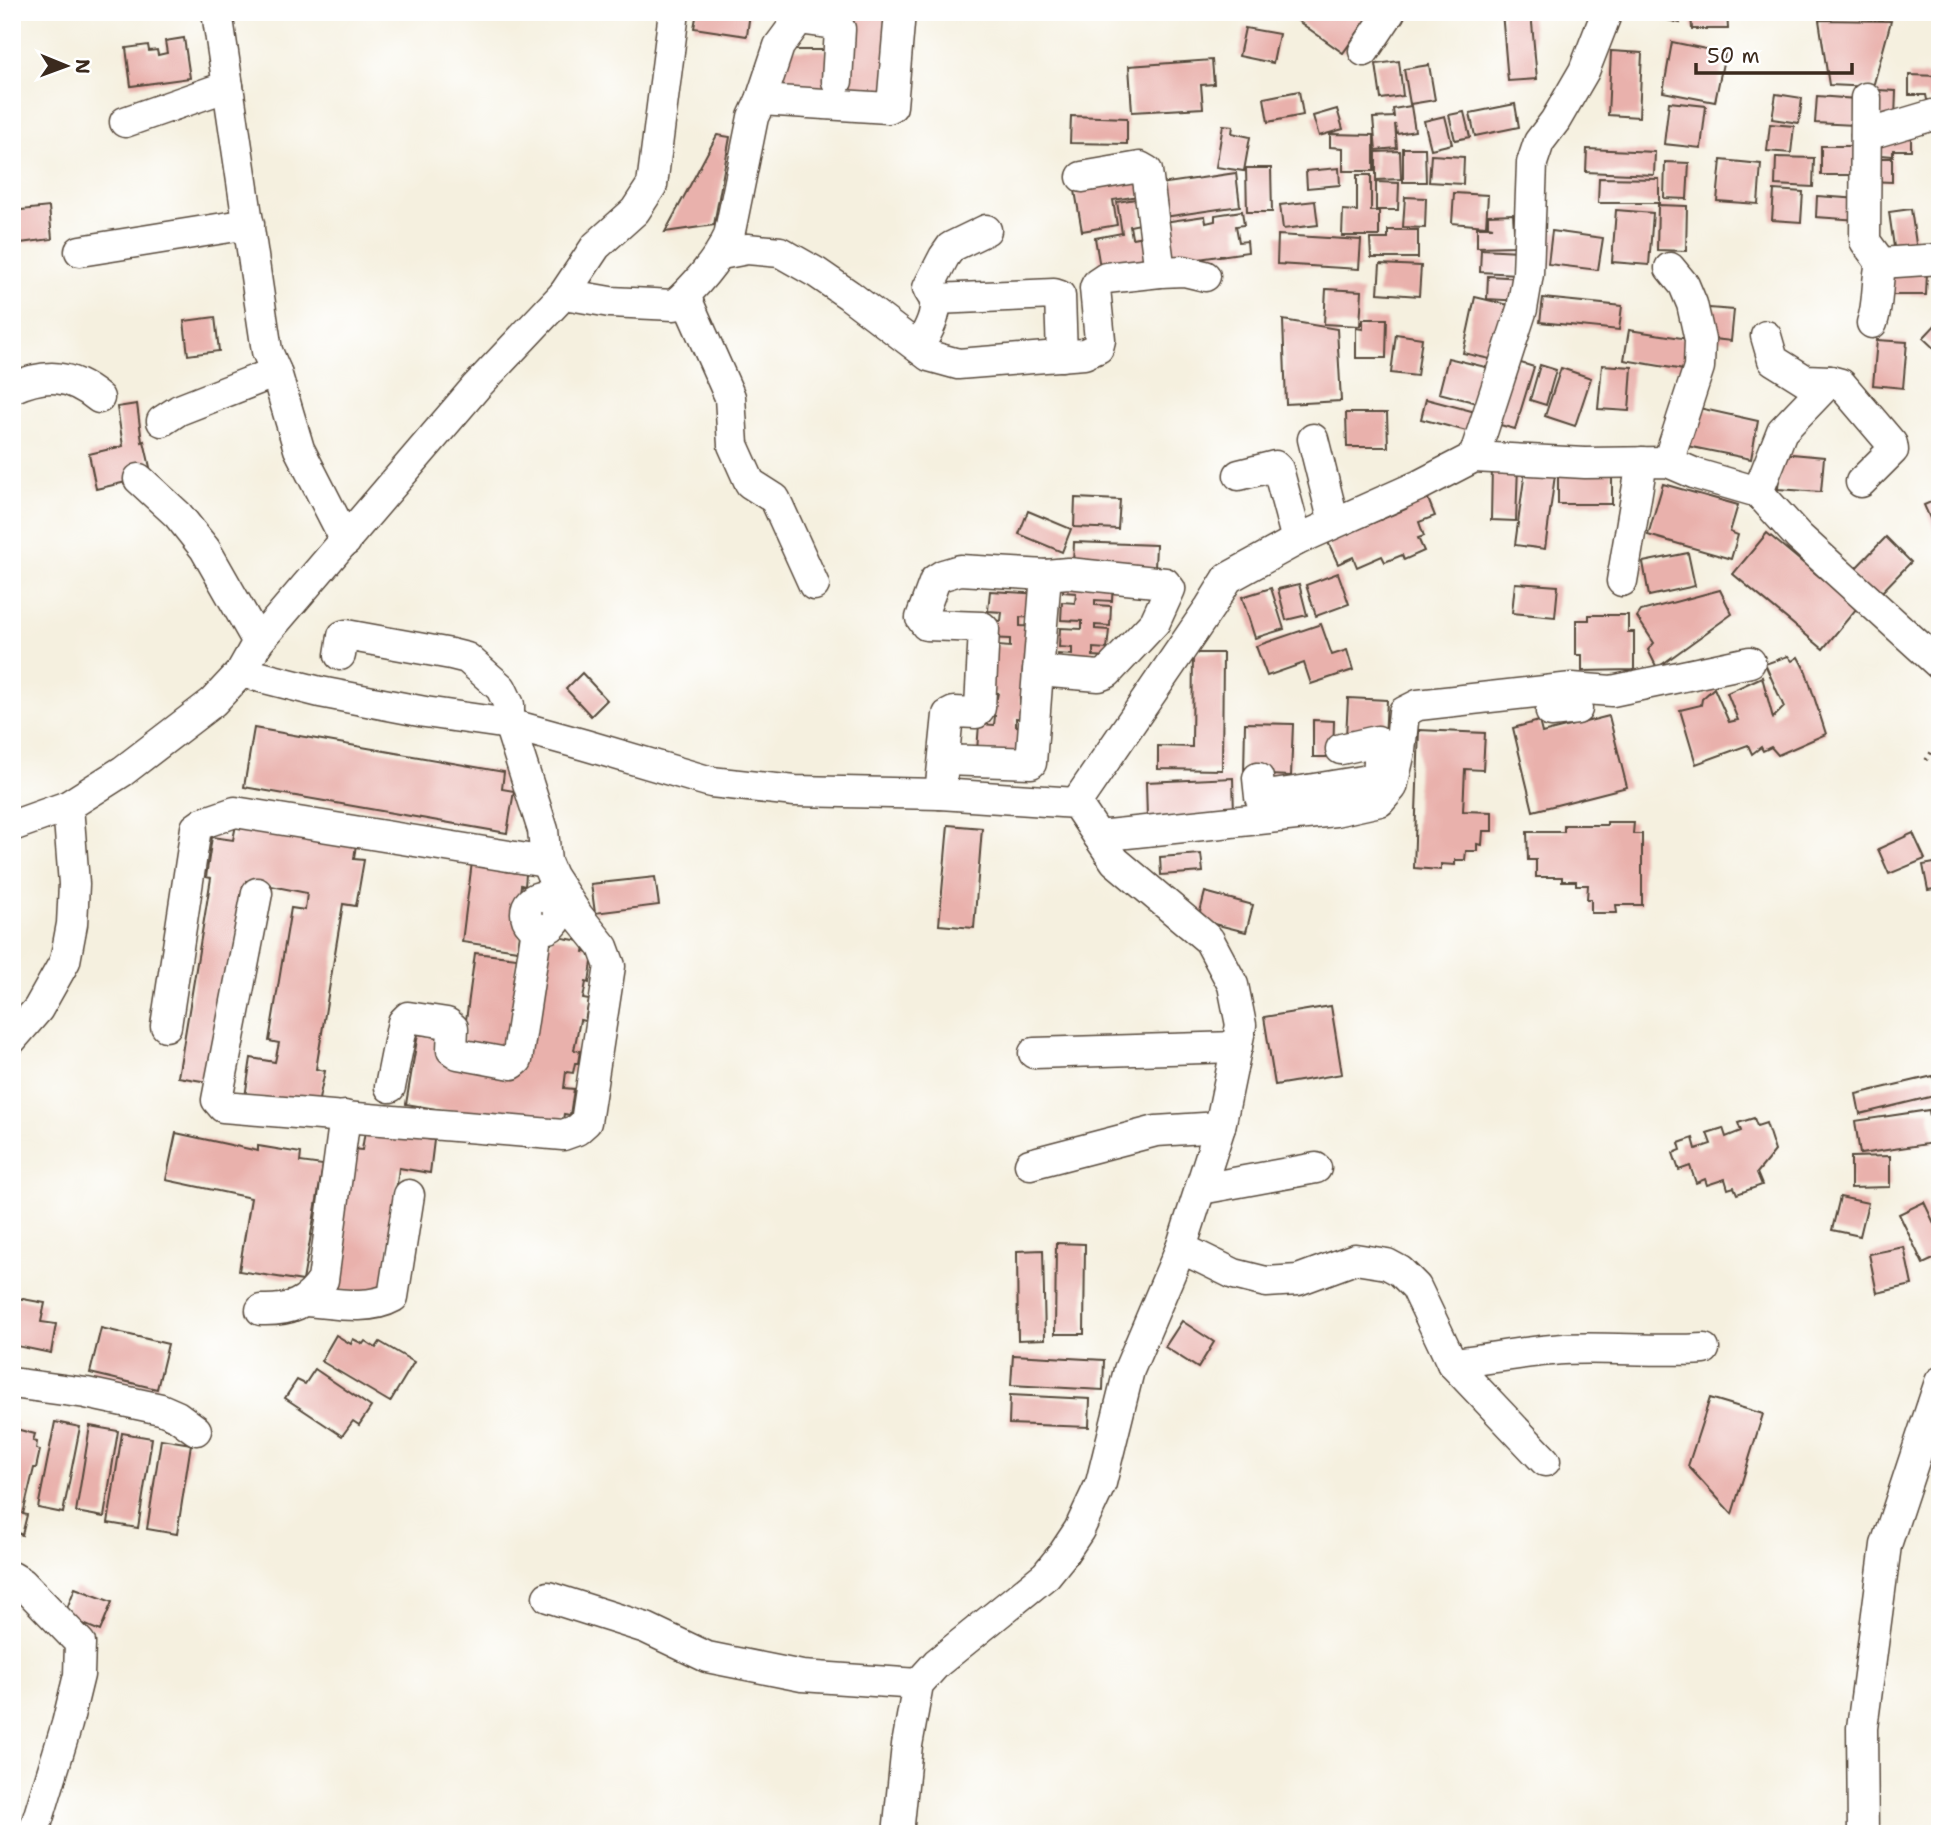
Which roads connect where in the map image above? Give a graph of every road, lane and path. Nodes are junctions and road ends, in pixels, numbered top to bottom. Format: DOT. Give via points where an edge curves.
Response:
graph roads {
  1 [pos="217,12"];
  2 [pos="674,12"];
  3 [pos="900,12"];
  4 [pos="1390,12"];
  5 [pos="1607,12"];
  6 [pos="801,16"];
  7 [pos="1364,51"];
  8 [pos="837,80"];
  9 [pos="228,86"];
  10 [pos="1866,98"];
  11 [pos="761,100"];
  12 [pos="1940,113"];
  13 [pos="125,122"];
  14 [pos="1866,135"];
  15 [pos="1082,177"];
  16 [pos="248,224"];
  17 [pos="986,230"];
  18 [pos="80,251"];
  19 [pos="721,254"];
  20 [pos="1940,260"];
  21 [pos="1881,263"];
  22 [pos="1670,268"];
  23 [pos="1160,272"];
  24 [pos="1205,276"];
  25 [pos="564,294"];
  26 [pos="685,296"];
  27 [pos="935,299"];
  28 [pos="1872,323"];
  29 [pos="1766,336"];
  30 [pos="918,347"];
  31 [pos="1062,356"];
  32 [pos="276,372"];
  33 [pos="1830,381"];
  34 [pos="12,388"];
  35 [pos="99,398"];
  36 [pos="162,421"];
  37 [pos="1313,439"];
  38 [pos="1474,457"];
  39 [pos="1655,462"];
  40 [pos="1239,475"];
  41 [pos="139,479"];
  42 [pos="1861,482"];
  43 [pos="1758,492"];
  44 [pos="1332,514"];
  45 [pos="1294,528"];
  46 [pos="346,541"];
  47 [pos="1046,575"];
  48 [pos="1622,581"];
  49 [pos="814,584"];
  50 [pos="258,642"];
  51 [pos="340,655"];
  52 [pos="1751,662"];
  53 [pos="1940,665"];
  54 [pos="241,672"];
  55 [pos="1038,673"];
  56 [pos="509,724"];
  57 [pos="1940,739"];
  58 [pos="944,760"];
  59 [pos="1926,760"];
  60 [pos="1031,763"];
  61 [pos="1258,778"];
  62 [pos="1335,788"];
  63 [pos="940,794"];
  64 [pos="1027,800"];
  65 [pos="1076,803"];
  66 [pos="68,806"];
  67 [pos="12,826"];
  68 [pos="1098,836"];
  69 [pos="549,879"];
  70 [pos="257,893"];
  71 [pos="166,1026"];
  72 [pos="12,1039"];
  73 [pos="1237,1047"];
  74 [pos="1034,1053"];
  75 [pos="390,1087"];
  76 [pos="345,1116"];
  77 [pos="1220,1127"];
  78 [pos="1030,1164"];
  79 [pos="1316,1168"];
  80 [pos="1201,1189"];
  81 [pos="409,1195"];
  82 [pos="1181,1248"];
  83 [pos="306,1301"];
  84 [pos="261,1310"];
  85 [pos="1704,1349"];
  86 [pos="1452,1363"];
  87 [pos="1940,1382"];
  88 [pos="12,1383"];
  89 [pos="197,1430"];
  90 [pos="1545,1461"];
  91 [pos="12,1577"];
  92 [pos="548,1597"];
  93 [pos="918,1684"];
  94 [pos="31,1834"];
  95 [pos="898,1834"];
  96 [pos="1863,1834"];
  1 -- 9 [label="street"];
  2 -- 25 [label="street" via="652,186 635,211 596,246"];
  3 -- 11 [label="street" via="892,106"];
  4 -- 7 [label="street"];
  5 -- 38 [label="street" via="1584,71 1539,142 1532,163 1528,274 1522,309"];
  6 -- 8 [label="street" via="839,29"];
  6 -- 11 [label="street" via="779,46"];
  9 -- 13 [label="street"];
  9 -- 16 [label="street"];
  10 -- 14 [label="street"];
  11 -- 19 [label="street"];
  12 -- 14 [label="street"];
  14 -- 21 [label="street" via="1865,241"];
  15 -- 23 [label="street" via="1140,167 1147,171"];
  16 -- 18 [label="street"];
  16 -- 32 [label="street" via="267,351"];
  17 -- 27 [label="street" via="951,247 928,288"];
  19 -- 26 [label="street"];
  19 -- 30 [label="street" via="747,249 780,252 849,295"];
  20 -- 21 [label="street"];
  21 -- 28 [label="street"];
  22 -- 39 [label="street" via="1685,285 1692,304 1700,340 1699,367"];
  23 -- 24 [label="street"];
  23 -- 31 [label="street" via="1106,278 1097,284 1098,348"];
  25 -- 26 [label="street" via="674,305"];
  25 -- 46 [label="street" via="476,387"];
  26 -- 49 [label="street" via="730,397 733,445 750,482 775,499"];
  27 -- 30 [label="street" via="932,320"];
  27 -- 31 [label="street" via="1060,296"];
  29 -- 33 [label="street" via="1773,360 1805,380"];
  30 -- 31 [label="street" via="929,356 958,364"];
  32 -- 36 [label="street"];
  32 -- 46 [label="street" via="299,449"];
  33 -- 42 [label="street" via="1841,384 1892,444 1893,450"];
  33 -- 43 [label="street" via="1782,430"];
  34 -- 35 [label="street" via="31,380 61,379 77,382"];
  37 -- 44 [label="street"];
  38 -- 39 [label="street"];
  38 -- 44 [label="street" via="1419,485"];
  39 -- 43 [label="street"];
  39 -- 48 [label="street"];
  40 -- 45 [label="street" via="1275,466"];
  41 -- 50 [label="street" via="178,515 205,549"];
  43 -- 53 [label="street" via="1799,537"];
  44 -- 45 [label="street"];
  45 -- 65 [label="street" via="1228,578 1130,738"];
  46 -- 50 [label="street"];
  47 -- 55 [label="street"];
  47 -- 55 [label="street" via="1165,583 1170,589 1155,622 1107,673"];
  47 -- 58 [label="street" via="960,570 935,580 921,618 926,625 984,629 980,708 976,713 948,715"];
  50 -- 54 [label="street"];
  51 -- 56 [label="street" via="346,635 467,658 501,688 509,705"];
  52 -- 62 [label="street" via="1612,691 1576,704 1418,705 1405,712 1392,787 1380,801"];
  54 -- 56 [label="street" via="320,692"];
  54 -- 66 [label="street" via="182,727"];
  55 -- 60 [label="street"];
  56 -- 63 [label="street" via="711,782 795,791"];
  56 -- 69 [label="street" via="543,830"];
  57 -- 59 [label="path"];
  58 -- 60 [label="street"];
  58 -- 63 [label="street"];
  60 -- 64 [label="street"];
  61 -- 62 [label="street" via="1262,798"];
  62 -- 68 [label="street"];
  63 -- 64 [label="street"];
  64 -- 65 [label="street"];
  65 -- 68 [label="street"];
  66 -- 67 [label="street"];
  66 -- 72 [label="street" via="74,884 65,961 38,1009"];
  68 -- 73 [label="street" via="1115,861 1209,940 1233,985 1241,1025"];
  69 -- 71 [label="street" via="235,812 202,823 196,828"];
  69 -- 75 [label="street" via="558,918 545,929 537,928 517,1060 512,1064 458,1055 452,1050 453,1028 447,1023 408,1017 403,1022"];
  69 -- 76 [label="street" via="604,947 610,967 586,1122 563,1135"];
  70 -- 76 [label="street" via="217,1100 223,1107"];
  73 -- 74 [label="street"];
  73 -- 77 [label="street"];
  76 -- 83 [label="street" via="323,1280"];
  77 -- 78 [label="street" via="1156,1131"];
  77 -- 80 [label="street"];
  79 -- 80 [label="street"];
  80 -- 82 [label="street"];
  81 -- 83 [label="street" via="393,1297 366,1305"];
  82 -- 86 [label="street" via="1234,1274 1266,1282 1298,1280 1355,1259 1387,1264 1416,1287"];
  82 -- 93 [label="street" via="1129,1370 1101,1483 1079,1530 1046,1575 937,1663"];
  83 -- 84 [label="street" via="279,1310"];
  85 -- 86 [label="street" via="1562,1349"];
  86 -- 90 [label="street"];
  87 -- 96 [label="street" via="1886,1545 1862,1728"];
  88 -- 89 [label="street" via="160,1409"];
  91 -- 94 [label="street" via="80,1643 79,1675 67,1724"];
  92 -- 93 [label="street" via="646,1628 707,1657 802,1676"];
  93 -- 95 [label="street"];
}
